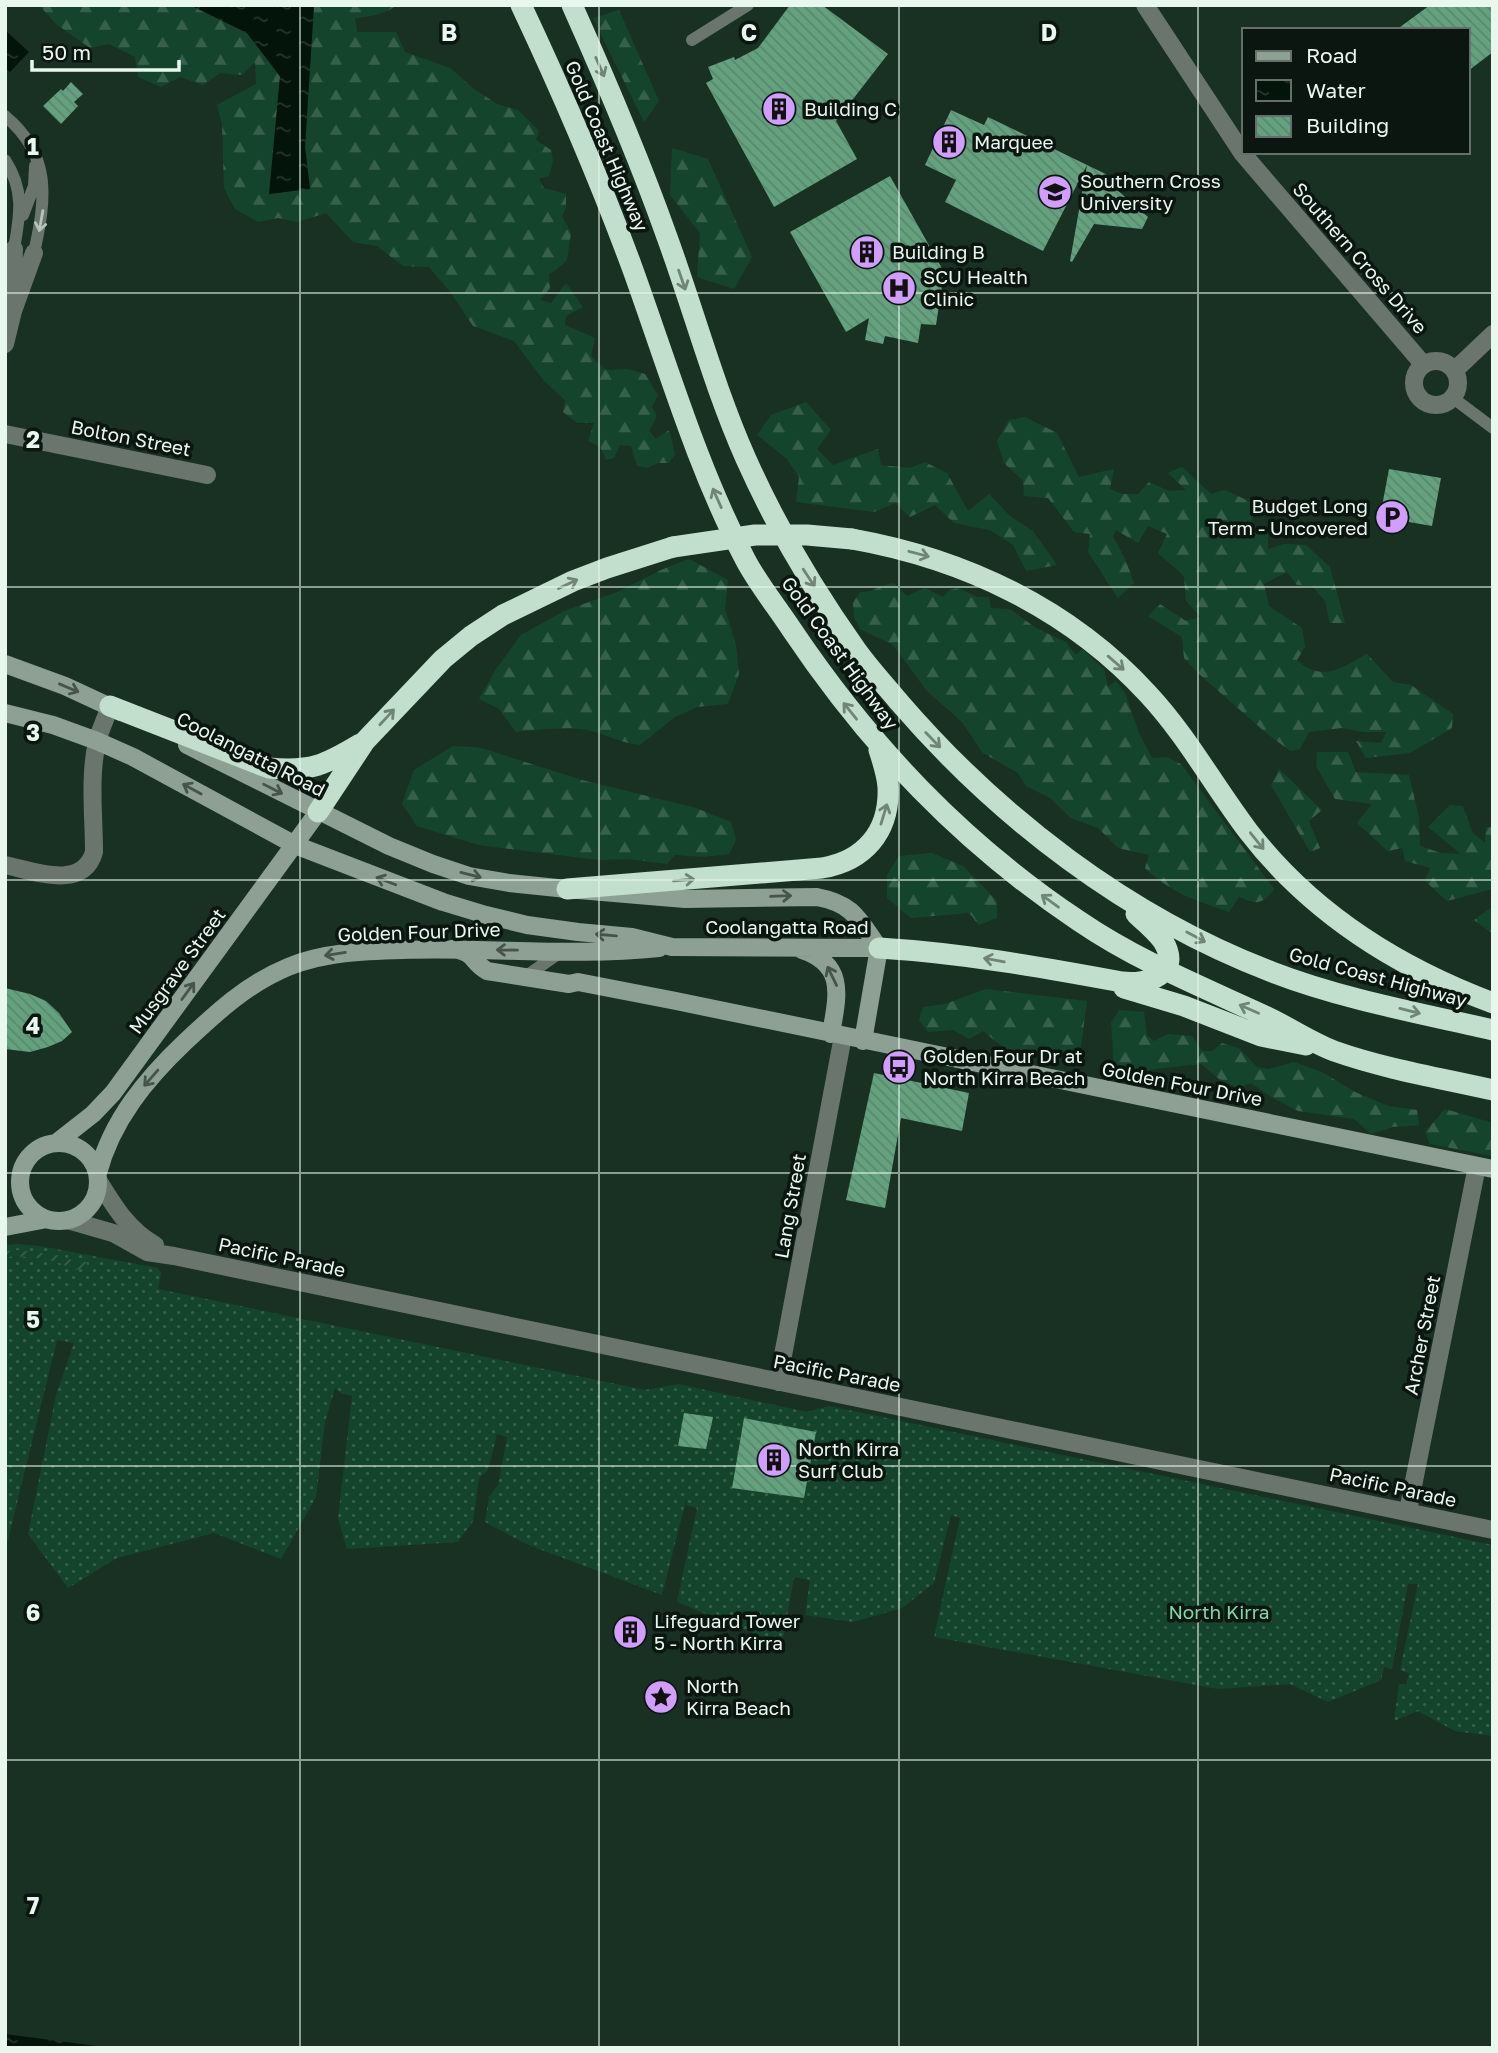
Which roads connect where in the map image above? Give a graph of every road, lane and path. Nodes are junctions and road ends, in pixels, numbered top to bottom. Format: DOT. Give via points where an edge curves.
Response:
graph roads {
  1 [pos="521,5"];
  2 [pos="572,5"];
  3 [pos="748,5"];
  4 [pos="1145,5"];
  5 [pos="692,40"];
  6 [pos="6,117"];
  7 [pos="32,147"];
  8 [pos="1242,152"];
  9 [pos="1243,154"];
  10 [pos="5,160"];
  11 [pos="18,229"];
  12 [pos="14,249"];
  13 [pos="34,253"];
  14 [pos="10,322"];
  15 [pos="1493,334"];
  16 [pos="5,344"];
  17 [pos="1423,365"];
  18 [pos="1455,370"];
  19 [pos="1453,398"];
  20 [pos="1493,428"];
  21 [pos="5,434"];
  22 [pos="207,475"];
  23 [pos="5,664"];
  24 [pos="110,706"];
  25 [pos="5,713"];
  26 [pos="97,741"];
  27 [pos="365,741"];
  28 [pos="878,745"];
  29 [pos="318,812"];
  30 [pos="295,845"];
  31 [pos="5,865"];
  32 [pos="1095,877"];
  33 [pos="567,890"];
  34 [pos="673,947"];
  35 [pos="784,948"];
  36 [pos="879,948"];
  37 [pos="452,949"];
  38 [pos="562,951"];
  39 [pos="1166,970"];
  40 [pos="1061,972"];
  41 [pos="524,977"];
  42 [pos="1493,1003"];
  43 [pos="1493,1030"];
  44 [pos="837,1035"];
  45 [pos="863,1041"];
  46 [pos="1332,1050"];
  47 [pos="1493,1090"];
  48 [pos="56,1143"];
  49 [pos="1485,1167"];
  50 [pos="23,1169"];
  51 [pos="98,1177"];
  52 [pos="5,1187"];
  53 [pos="47,1219"];
  54 [pos="68,1220"];
  55 [pos="5,1227"];
  56 [pos="174,1256"];
  57 [pos="778,1382"];
  58 [pos="1408,1511"];
  59 [pos="1493,1530"];
  28 -- 1 [label="highway, Gold Coast Highway, one-way" via="820,671 746,561 698,455 594,170"];
  2 -- 32 [label="highway, Gold Coast Highway, one-way" via="663,225 732,426 794,553 857,651 921,727 989,795"];
  3 -- 5 [label="lane"];
  4 -- 8 [label="street, Southern Cross Drive"];
  6 -- 7 [label="lane"];
  7 -- 11 [label="lane" via="34,186"];
  7 -- 13 [label="lane, one-way" via="44,196"];
  9 -- 17 [label="street, Southern Cross Drive"];
  10 -- 11 [label="lane" via="19,192"];
  11 -- 12 [label="lane"];
  12 -- 14 [label="street"];
  13 -- 14 [label="street"];
  14 -- 16 [label="street"];
  15 -- 18 [label="street"];
  17 -- 18 [label="street" via="1444,361"];
  17 -- 19 [label="street" via="1415,375 1418,396 1435,405"];
  18 -- 19 [label="street" via="1459,384"];
  19 -- 20 [label="lane"];
  21 -- 22 [label="street, Bolton Street"];
  23 -- 24 [label="main road, Coolangatta Road, one-way"];
  24 -- 26 [label="street"];
  24 -- 27 [label="highway" via="269,768 311,768"];
  24 -- 29 [label="main road, Coolangatta Road, one-way"];
  25 -- 26 [label="main road, Coolangatta Road"];
  30 -- 26 [label="main road, Coolangatta Road, one-way"];
  26 -- 31 [label="street" via="91,862 77,873 63,876"];
  27 -- 29 [label="highway"];
  27 -- 42 [label="highway, one-way, bridge" via="471,636 503,615 607,568 673,547 755,535 852,539 930,557 991,580 1067,624 1147,693 1273,862 1318,905 1410,968"];
  33 -- 28 [label="highway, one-way" via="847,862 869,845 885,817 888,785"];
  39 -- 28 [label="highway, Gold Coast Highway, one-way" via="1081,923 995,859"];
  29 -- 30 [label="main road, Musgrave Street"];
  29 -- 33 [label="main road, Coolangatta Road, one-way" via="389,846 469,876"];
  34 -- 30 [label="main road, Coolangatta Road, one-way" via="486,915"];
  48 -- 30 [label="main road, Musgrave Street, one-way" via="113,1093"];
  32 -- 39 [label="highway" via="1163,941"];
  32 -- 43 [label="highway, Gold Coast Highway, one-way" via="1213,947 1273,972"];
  33 -- 36 [label="main road, Coolangatta Road, one-way" via="685,899 817,897 849,908"];
  34 -- 35 [label="main road, Coolangatta Road"];
  34 -- 38 [label="main road, Golden Four Drive"];
  35 -- 36 [label="main road, Coolangatta Road"];
  44 -- 35 [label="main road, one-way" via="833,973 816,956"];
  40 -- 36 [label="highway, one-way" via="931,951"];
  36 -- 45 [label="main road"];
  38 -- 37 [label="main road, Golden Four Drive, one-way"];
  37 -- 41 [label="main road, Golden Four Drive" via="469,953 487,971"];
  37 -- 51 [label="main road, Golden Four Drive, one-way" via="333,954 288,967 240,992 176,1051 137,1095 106,1146"];
  38 -- 41 [label="lane"];
  39 -- 40 [label="highway" via="1157,978 1136,983"];
  46 -- 39 [label="highway, Gold Coast Highway, one-way"];
  40 -- 46 [label="highway" via="1184,1006 1261,1036"];
  41 -- 44 [label="main road, Golden Four Drive" via="578,982"];
  44 -- 45 [label="main road, Golden Four Drive"];
  44 -- 57 [label="street, Lang Street"];
  45 -- 49 [label="main road, Golden Four Drive"];
  46 -- 47 [label="highway, Gold Coast Highway"];
  48 -- 50 [label="main road" via="34,1153"];
  48 -- 51 [label="main road" via="85,1152"];
  49 -- 58 [label="street, Archer Street"];
  50 -- 52 [label="main road"];
  50 -- 53 [label="main road" via="23,1197"];
  51 -- 54 [label="main road" via="92,1203"];
  51 -- 56 [label="street, Pacific Parade" via="128,1225"];
  53 -- 54 [label="main road"];
  53 -- 55 [label="main road"];
  54 -- 56 [label="street, Pacific Parade" via="113,1233 147,1252"];
  56 -- 57 [label="street, Pacific Parade"];
  57 -- 58 [label="street, Pacific Parade"];
  58 -- 59 [label="street, Pacific Parade"];
}
